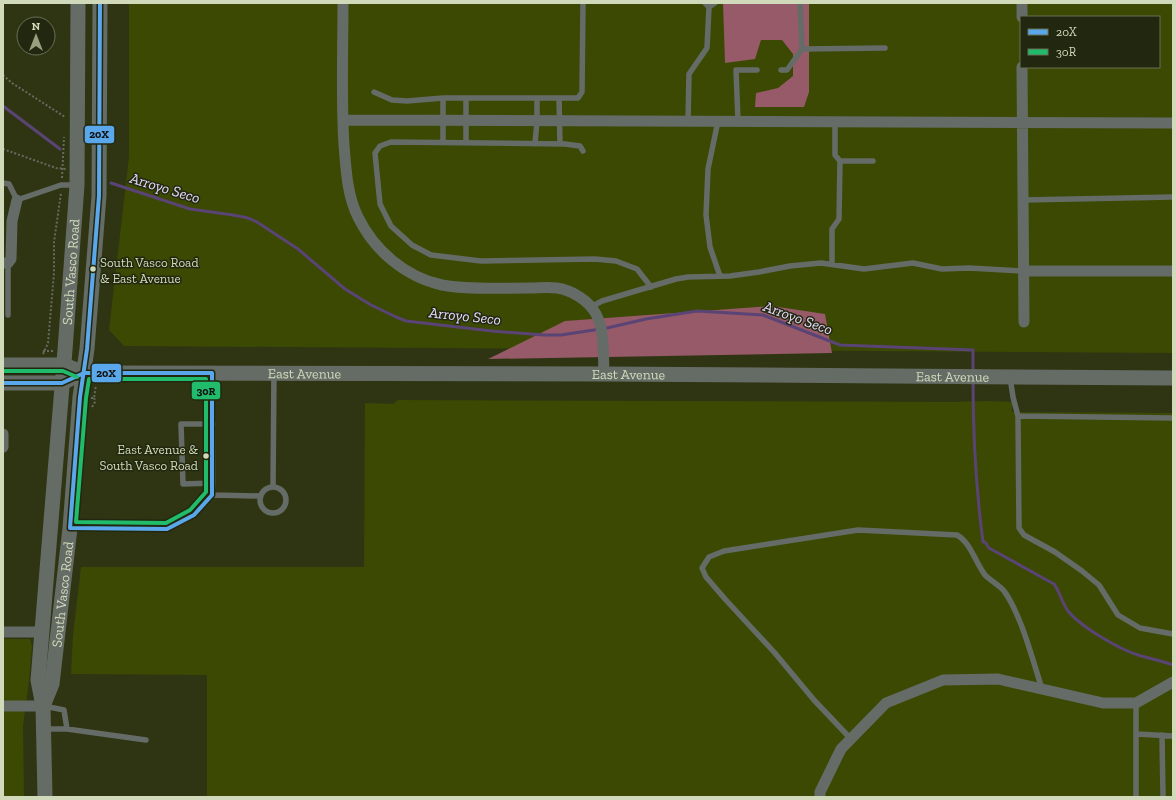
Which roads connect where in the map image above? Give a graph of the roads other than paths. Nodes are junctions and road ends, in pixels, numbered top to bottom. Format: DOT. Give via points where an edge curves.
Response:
graph roads {
  1 [pos="78,3"];
  2 [pos="100,3"];
  3 [pos="343,3"];
  4 [pos="583,3"];
  5 [pos="715,3"];
  6 [pos="800,3"];
  7 [pos="1022,3"];
  8 [pos="707,5"];
  9 [pos="1022,16"];
  10 [pos="885,48"];
  11 [pos="802,49"];
  12 [pos="1022,68"];
  13 [pos="757,70"];
  14 [pos="781,70"];
  15 [pos="374,92"];
  16 [pos="443,98"];
  17 [pos="466,98"];
  18 [pos="537,98"];
  19 [pos="559,98"];
  20 [pos="343,120"];
  21 [pos="443,120"];
  22 [pos="466,120"];
  23 [pos="537,121"];
  24 [pos="560,121"];
  25 [pos="688,121"];
  26 [pos="718,122"];
  27 [pos="738,122"];
  28 [pos="835,122"];
  29 [pos="1022,122"];
  30 [pos="1173,123"];
  31 [pos="443,142"];
  32 [pos="466,143"];
  33 [pos="535,144"];
  34 [pos="560,144"];
  35 [pos="583,151"];
  36 [pos="840,161"];
  37 [pos="873,161"];
  38 [pos="3,183"];
  39 [pos="69,185"];
  40 [pos="1173,198"];
  41 [pos="17,200"];
  42 [pos="1022,200"];
  43 [pos="5,263"];
  44 [pos="832,264"];
  45 [pos="1023,270"];
  46 [pos="1173,271"];
  47 [pos="720,276"];
  48 [pos="651,286"];
  49 [pos="591,307"];
  50 [pos="8,315"];
  51 [pos="1024,322"];
  52 [pos="3,365"];
  53 [pos="64,365"];
  54 [pos="84,373"];
  55 [pos="212,373"];
  56 [pos="274,373"];
  57 [pos="604,374"];
  58 [pos="1010,377"];
  59 [pos="1173,378"];
  60 [pos="3,383"];
  61 [pos="62,383"];
  62 [pos="1018,416"];
  63 [pos="1173,418"];
  64 [pos="213,424"];
  65 [pos="3,434"];
  66 [pos="3,447"];
  67 [pos="213,483"];
  68 [pos="273,487"];
  69 [pos="212,495"];
  70 [pos="261,496"];
  71 [pos="70,528"];
  72 [pos="3,632"];
  73 [pos="42,632"];
  74 [pos="1173,634"];
  75 [pos="1173,682"];
  76 [pos="1042,689"];
  77 [pos="1136,703"];
  78 [pos="3,706"];
  79 [pos="43,706"];
  80 [pos="44,729"];
  81 [pos="67,729"];
  82 [pos="1136,734"];
  83 [pos="1162,735"];
  84 [pos="1173,736"];
  85 [pos="851,738"];
  86 [pos="146,740"];
  87 [pos="45,797"];
  88 [pos="820,797"];
  89 [pos="1136,797"];
  90 [pos="1163,797"];
  1 -- 39 [label="main road, South Vasco Road" via="77,170"];
  2 -- 54 [label="main road, South Vasco Road" via="99,196"];
  3 -- 20 [label="street"];
  4 -- 19 [label="lane" via="582,92 578,98"];
  5 -- 8 [label="lane"];
  6 -- 11 [label="lane"];
  7 -- 9 [label="street"];
  8 -- 25 [label="lane" via="707,48 689,74"];
  10 -- 11 [label="lane"];
  11 -- 14 [label="lane" via="787,70"];
  12 -- 29 [label="street"];
  13 -- 27 [label="lane" via="736,70"];
  15 -- 16 [label="lane" via="396,100"];
  16 -- 17 [label="lane"];
  16 -- 21 [label="lane"];
  17 -- 18 [label="lane"];
  17 -- 22 [label="lane"];
  18 -- 19 [label="lane"];
  18 -- 23 [label="lane"];
  19 -- 24 [label="lane"];
  20 -- 21 [label="street"];
  20 -- 49 [label="street" via="349,189 357,216 378,248 400,267 418,277 442,285 472,288 557,288 572,292"];
  21 -- 22 [label="street"];
  21 -- 31 [label="lane"];
  22 -- 23 [label="street"];
  22 -- 32 [label="lane"];
  23 -- 24 [label="street"];
  23 -- 33 [label="lane"];
  24 -- 25 [label="street"];
  24 -- 34 [label="lane"];
  25 -- 26 [label="street"];
  26 -- 27 [label="street"];
  26 -- 47 [label="lane" via="708,169 706,215 710,246"];
  27 -- 28 [label="street"];
  28 -- 29 [label="street"];
  28 -- 36 [label="lane" via="835,155"];
  29 -- 30 [label="street"];
  29 -- 42 [label="street"];
  31 -- 32 [label="lane"];
  31 -- 48 [label="lane" via="390,142 380,146 375,153 380,204 391,226 412,245 431,255 481,261 616,261 636,269"];
  32 -- 33 [label="lane"];
  33 -- 34 [label="lane"];
  34 -- 35 [label="lane" via="580,146"];
  36 -- 37 [label="lane"];
  36 -- 44 [label="lane" via="839,219 832,229"];
  38 -- 41 [label="lane" via="10,184"];
  39 -- 41 [label="lane"];
  39 -- 53 [label="main road, South Vasco Road"];
  40 -- 42 [label="lane"];
  41 -- 43 [label="street" via="12,221 11,259"];
  42 -- 45 [label="street"];
  43 -- 50 [label="lane"];
  44 -- 45 [label="lane" via="864,269 913,263 942,269"];
  44 -- 47 [label="lane" via="790,266"];
  45 -- 46 [label="street"];
  45 -- 51 [label="street"];
  47 -- 48 [label="lane" via="682,278"];
  48 -- 49 [label="lane" via="602,301"];
  49 -- 57 [label="street" via="600,325"];
  52 -- 53 [label="main road, East Avenue"];
  53 -- 54 [label="main road, East Avenue"];
  53 -- 61 [label="main road, South Vasco Road"];
  54 -- 55 [label="main road, East Avenue"];
  54 -- 61 [label="main road, East Avenue"];
  54 -- 71 [label="main road, South Vasco Road"];
  55 -- 56 [label="main road, East Avenue"];
  55 -- 64 [label="lane"];
  56 -- 57 [label="main road, East Avenue"];
  56 -- 68 [label="lane"];
  57 -- 58 [label="main road, East Avenue"];
  58 -- 59 [label="main road, East Avenue"];
  58 -- 62 [label="lane"];
  60 -- 61 [label="main road, East Avenue"];
  61 -- 73 [label="main road, South Vasco Road"];
  62 -- 63 [label="lane"];
  62 -- 74 [label="lane" via="1019,528 1024,535 1055,552 1099,585 1118,615 1140,628"];
  64 -- 67 [label="lane"];
  64 -- 67 [label="lane" via="181,424 183,484"];
  65 -- 66 [label="street"];
  67 -- 69 [label="lane"];
  68 -- 70 [label="lane" via="265,489"];
  68 -- 70 [label="lane" via="281,490 285,497 284,505 278,511 270,512 263,508"];
  69 -- 70 [label="lane"];
  69 -- 71 [label="lane" via="194,515 167,529"];
  71 -- 79 [label="main road, South Vasco Road" via="52,684"];
  72 -- 73 [label="street"];
  73 -- 79 [label="main road, South Vasco Road" via="38,680"];
  75 -- 77 [label="street"];
  76 -- 77 [label="street" via="1103,703"];
  76 -- 85 [label="street" via="998,679 943,680 886,703"];
  76 -- 85 [label="lane" via="1010,601 1003,590 986,575 961,537 957,535 858,530 724,551 709,557 702,568 706,577 814,700"];
  77 -- 82 [label="lane"];
  78 -- 79 [label="street"];
  79 -- 80 [label="main road, South Vasco Road"];
  79 -- 81 [label="lane" via="64,710"];
  80 -- 81 [label="lane"];
  80 -- 87 [label="main road, South Vasco Road"];
  81 -- 86 [label="lane"];
  82 -- 83 [label="lane"];
  82 -- 89 [label="lane"];
  83 -- 84 [label="lane"];
  83 -- 90 [label="lane"];
  85 -- 88 [label="street" via="841,749 820,792"];
}
